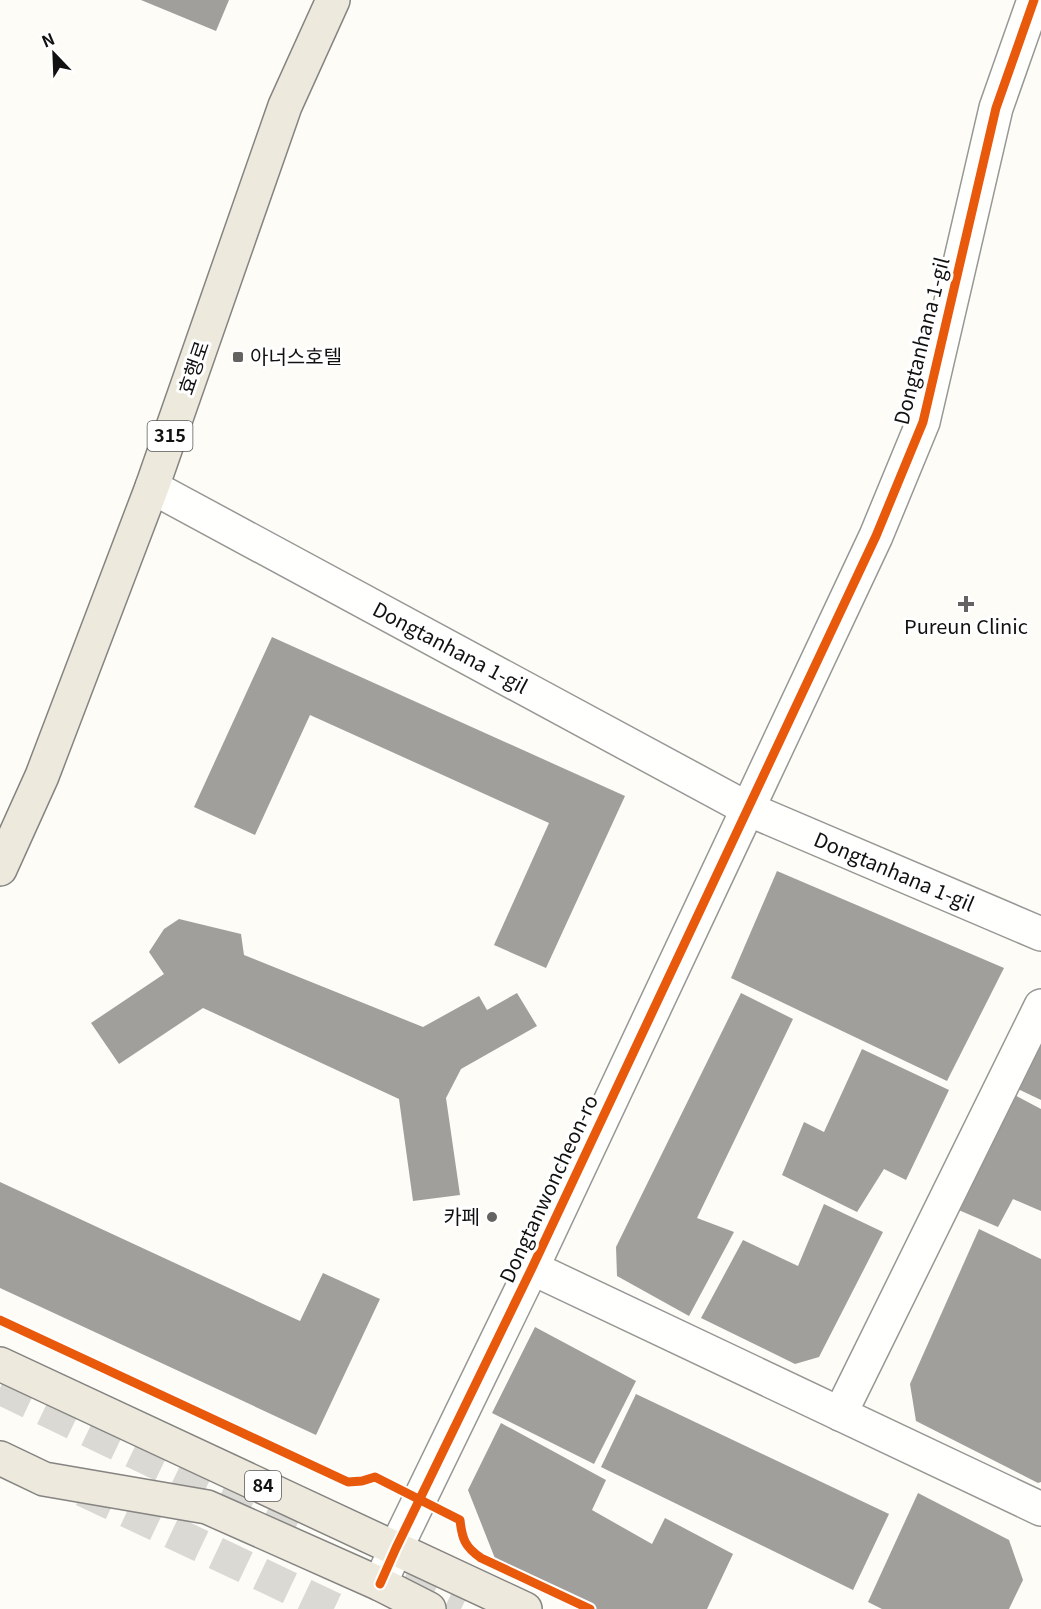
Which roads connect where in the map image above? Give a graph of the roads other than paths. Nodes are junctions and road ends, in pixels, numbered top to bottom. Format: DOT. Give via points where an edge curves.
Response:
graph roads {
  1 [pos="333,0"];
  2 [pos="1034,0"];
  3 [pos="152,487"];
  4 [pos="748,808"];
  5 [pos="0,869"];
  6 [pos="1041,934"];
  7 [pos="1041,1006"];
  8 [pos="532,1268"];
  9 [pos="0,1364"];
  10 [pos="840,1414"];
  11 [pos="0,1458"];
  12 [pos="1041,1509"];
  13 [pos="396,1548"];
  14 [pos="380,1584"];
  15 [pos="429,1609"];
  16 [pos="525,1609"];
  1 -- 3 [label="main road, 효행로 / 315" via="285,106"];
  2 -- 4 [label="street, Dongtanhana 1-gil" via="996,108 923,422 876,536"];
  3 -- 4 [label="street, Dongtanhana 1-gil"];
  3 -- 5 [label="main road, 효행로 / 315" via="42,776"];
  4 -- 6 [label="street, Dongtanhana 1-gil"];
  4 -- 8 [label="street, Dongtanwoncheon-ro"];
  7 -- 10 [label="street"];
  8 -- 10 [label="street"];
  8 -- 13 [label="street, Dongtanwoncheon-ro"];
  9 -- 13 [label="main road, 84"];
  10 -- 12 [label="street"];
  11 -- 14 [label="main road, 84" via="44,1479 207,1508"];
  13 -- 14 [label="street, Dongtanwoncheon-ro"];
  13 -- 16 [label="main road, 84"];
  14 -- 15 [label="main road, 84"];
}
